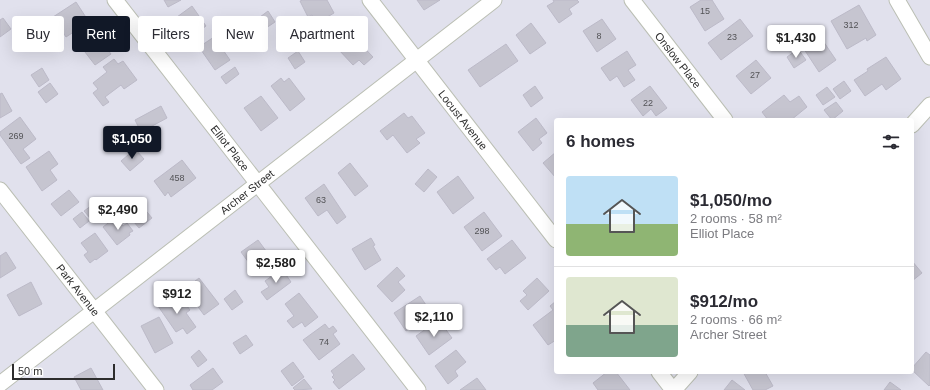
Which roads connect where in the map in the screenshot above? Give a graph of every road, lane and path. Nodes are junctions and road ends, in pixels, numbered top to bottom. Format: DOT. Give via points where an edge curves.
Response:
graph roads {
  1 [pos="115,0"];
  2 [pos="370,0"];
  3 [pos="494,0"];
  4 [pos="632,0"];
  5 [pos="897,0"];
  6 [pos="930,57"];
  7 [pos="416,60"];
  8 [pos="930,105"];
  9 [pos="723,118"];
  10 [pos="914,124"];
  11 [pos="258,184"];
  12 [pos="0,190"];
  13 [pos="554,237"];
  14 [pos="94,311"];
  15 [pos="661,374"];
  16 [pos="688,374"];
  17 [pos="0,384"];
  18 [pos="156,390"];
  19 [pos="418,390"];
  20 [pos="673,390"];
  1 -- 11 [label="street, Elliot Place"];
  2 -- 7 [label="street, Locust Avenue"];
  3 -- 7 [label="street, Archer Street"];
  4 -- 9 [label="street, Onslow Place"];
  5 -- 6 [label="street"];
  7 -- 11 [label="street, Archer Street"];
  7 -- 13 [label="street, Locust Avenue"];
  8 -- 10 [label="street"];
  11 -- 14 [label="street, Archer Street"];
  11 -- 19 [label="street, Elliot Place"];
  12 -- 14 [label="street, Park Avenue"];
  14 -- 17 [label="street, Archer Street"];
  14 -- 18 [label="street, Park Avenue"];
  15 -- 20 [label="street"];
  16 -- 20 [label="street"];
}
